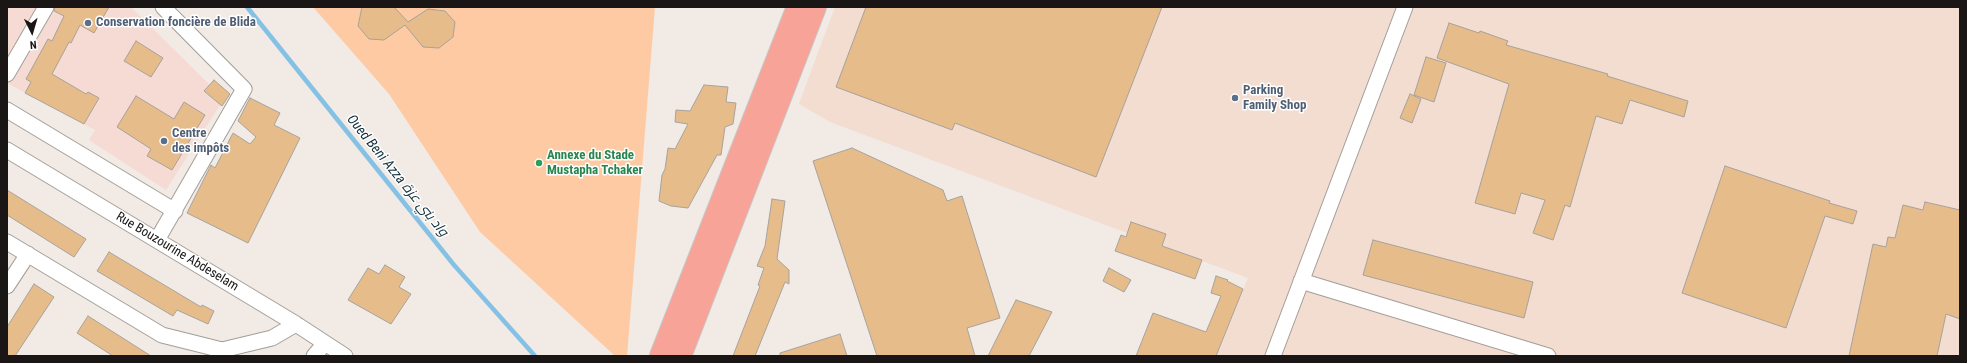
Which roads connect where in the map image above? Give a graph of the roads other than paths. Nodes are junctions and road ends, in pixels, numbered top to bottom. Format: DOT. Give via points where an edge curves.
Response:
graph roads {
  1 [pos="46,7"];
  2 [pos="163,7"];
  3 [pos="798,7"];
  4 [pos="815,7"];
  5 [pos="1404,7"];
  6 [pos="7,74"];
  7 [pos="7,110"];
  8 [pos="7,150"];
  9 [pos="174,211"];
  10 [pos="157,240"];
  11 [pos="7,242"];
  12 [pos="28,254"];
  13 [pos="1301,281"];
  14 [pos="7,286"];
  15 [pos="296,324"];
  16 [pos="325,343"];
  17 [pos="219,353"];
  18 [pos="314,356"];
  19 [pos="345,356"];
  20 [pos="661,356"];
  21 [pos="680,356"];
  22 [pos="1273,356"];
  23 [pos="1548,356"];
  1 -- 6 [label="street"];
  2 -- 9 [label="street" via="244,90"];
  3 -- 20 [label="highway"];
  4 -- 21 [label="highway"];
  5 -- 13 [label="street"];
  7 -- 9 [label="street"];
  8 -- 10 [label="street, Rue Bouzourine Abdeselam"];
  9 -- 10 [label="street"];
  10 -- 15 [label="street, Rue Bouzourine Abdeselam"];
  11 -- 12 [label="street"];
  12 -- 14 [label="street"];
  12 -- 17 [label="street" via="162,335"];
  13 -- 22 [label="street"];
  13 -- 23 [label="street"];
  15 -- 16 [label="street, Rue Bouzourine Abdeselam"];
  15 -- 17 [label="street" via="272,338"];
  16 -- 18 [label="street"];
  16 -- 19 [label="street, Rue Bouzourine Abdeselam"];
}
